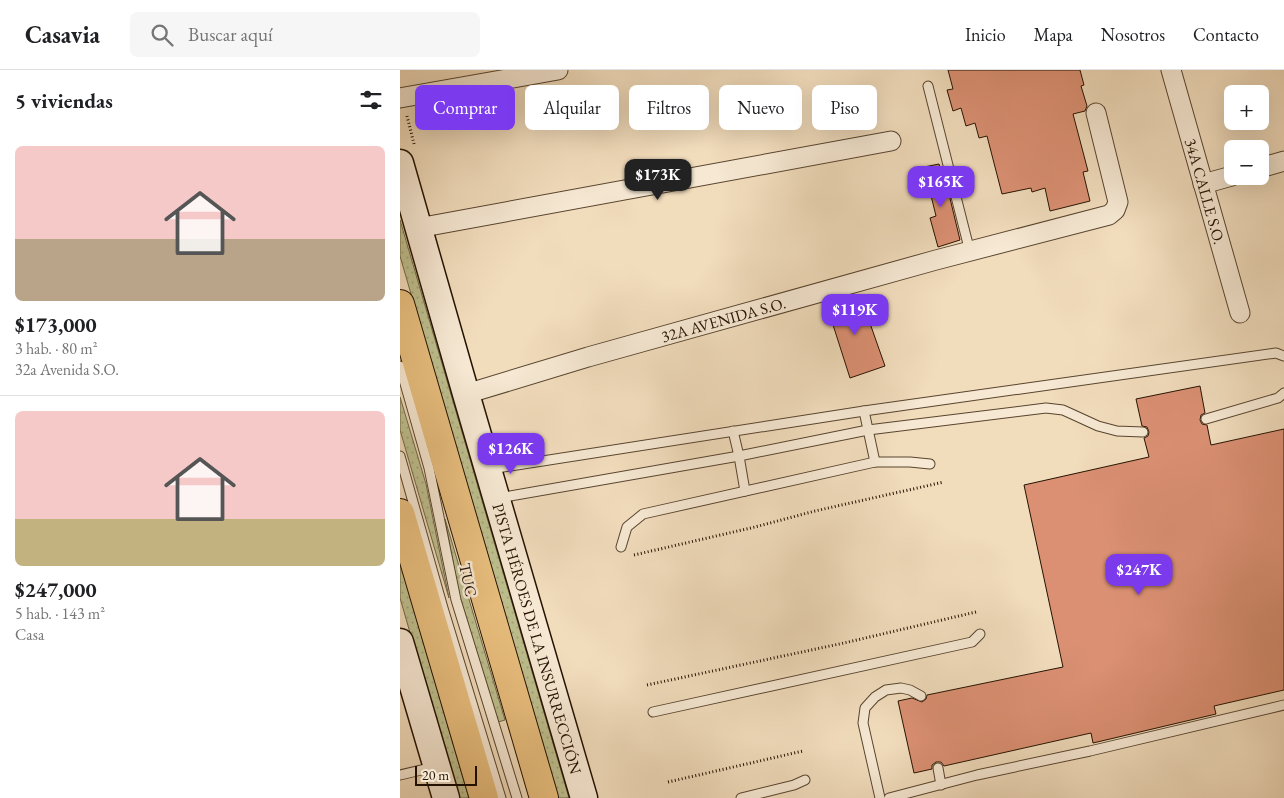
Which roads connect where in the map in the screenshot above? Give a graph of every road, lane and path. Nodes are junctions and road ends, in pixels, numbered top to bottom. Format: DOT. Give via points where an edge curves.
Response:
graph roads {
  1 [pos="558,70"];
  2 [pos="1171,70"];
  3 [pos="928,86"];
  4 [pos="400,98"];
  5 [pos="1096,114"];
  6 [pos="891,141"];
  7 [pos="1284,161"];
  8 [pos="400,163"];
  9 [pos="1269,165"];
  10 [pos="1224,178"];
  11 [pos="1204,184"];
  12 [pos="418,228"];
  13 [pos="970,252"];
  14 [pos="400,304"];
  15 [pos="1240,313"];
  16 [pos="1284,356"];
  17 [pos="400,366"];
  18 [pos="1284,393"];
  19 [pos="466,394"];
  20 [pos="864,410"];
  21 [pos="1206,419"];
  22 [pos="868,430"];
  23 [pos="733,431"];
  24 [pos="1143,432"];
  25 [pos="400,456"];
  26 [pos="739,456"];
  27 [pos="875,462"];
  28 [pos="930,464"];
  29 [pos="488,469"];
  30 [pos="944,482"];
  31 [pos="746,491"];
  32 [pos="496,499"];
  33 [pos="400,513"];
  34 [pos="621,547"];
  35 [pos="631,556"];
  36 [pos="976,612"];
  37 [pos="980,634"];
  38 [pos="400,642"];
  39 [pos="647,685"];
  40 [pos="921,696"];
  41 [pos="1284,705"];
  42 [pos="653,712"];
  43 [pos="803,751"];
  44 [pos="436,767"];
  45 [pos="938,768"];
  46 [pos="400,775"];
  47 [pos="805,780"];
  48 [pos="668,782"];
  49 [pos="941,784"];
  50 [pos="446,798"];
  51 [pos="484,798"];
  52 [pos="501,798"];
  53 [pos="517,798"];
  54 [pos="544,798"];
  55 [pos="584,798"];
  56 [pos="741,798"];
  57 [pos="880,798"];
  58 [pos="889,798"];
  1 -- 4 [label="street"];
  2 -- 11 [label="street, 34A CALLE S.O."];
  3 -- 13 [label="lane"];
  5 -- 13 [label="street, 32A AVENIDA S.O." via="1118,202 1115,210 1109,215"];
  6 -- 12 [label="street"];
  7 -- 9 [label="street"];
  8 -- 12 [label="street, PISTA HÉROES DE LA INSURRECCIÓN"];
  10 -- 11 [label="street"];
  11 -- 15 [label="street, 34A CALLE S.O."];
  12 -- 19 [label="street, PISTA HÉROES DE LA INSURRECCIÓN"];
  13 -- 19 [label="street, 32A AVENIDA S.O." via="588,357"];
  14 -- 54 [label="main road"];
  16 -- 20 [label="lane" via="1276,353"];
  17 -- 53 [label="lane, TUC" via="429,468 456,600"];
  18 -- 21 [label="lane" via="1278,398"];
  19 -- 29 [label="street, PISTA HÉROES DE LA INSURRECCIÓN"];
  20 -- 22 [label="lane"];
  20 -- 23 [label="lane"];
  22 -- 24 [label="lane" via="1046,408 1063,410 1117,431"];
  22 -- 26 [label="lane"];
  22 -- 27 [label="lane"];
  23 -- 26 [label="lane"];
  23 -- 29 [label="lane"];
  25 -- 52 [label="lane, TUC"];
  26 -- 31 [label="lane"];
  26 -- 32 [label="lane"];
  27 -- 28 [label="lane"];
  27 -- 31 [label="lane"];
  29 -- 32 [label="street, PISTA HÉROES DE LA INSURRECCIÓN"];
  30 -- 35 [label="path"];
  31 -- 34 [label="lane" via="643,514 627,527"];
  32 -- 55 [label="street, PISTA HÉROES DE LA INSURRECCIÓN"];
  33 -- 51 [label="main road"];
  36 -- 39 [label="path"];
  37 -- 42 [label="lane" via="972,642"];
  38 -- 44 [label="street"];
  40 -- 57 [label="lane" via="901,688 886,690 865,708 863,723"];
  41 -- 49 [label="lane"];
  43 -- 48 [label="path"];
  44 -- 46 [label="lane"];
  44 -- 50 [label="street"];
  45 -- 49 [label="lane"];
  47 -- 56 [label="lane"];
  49 -- 58 [label="lane"];
}
